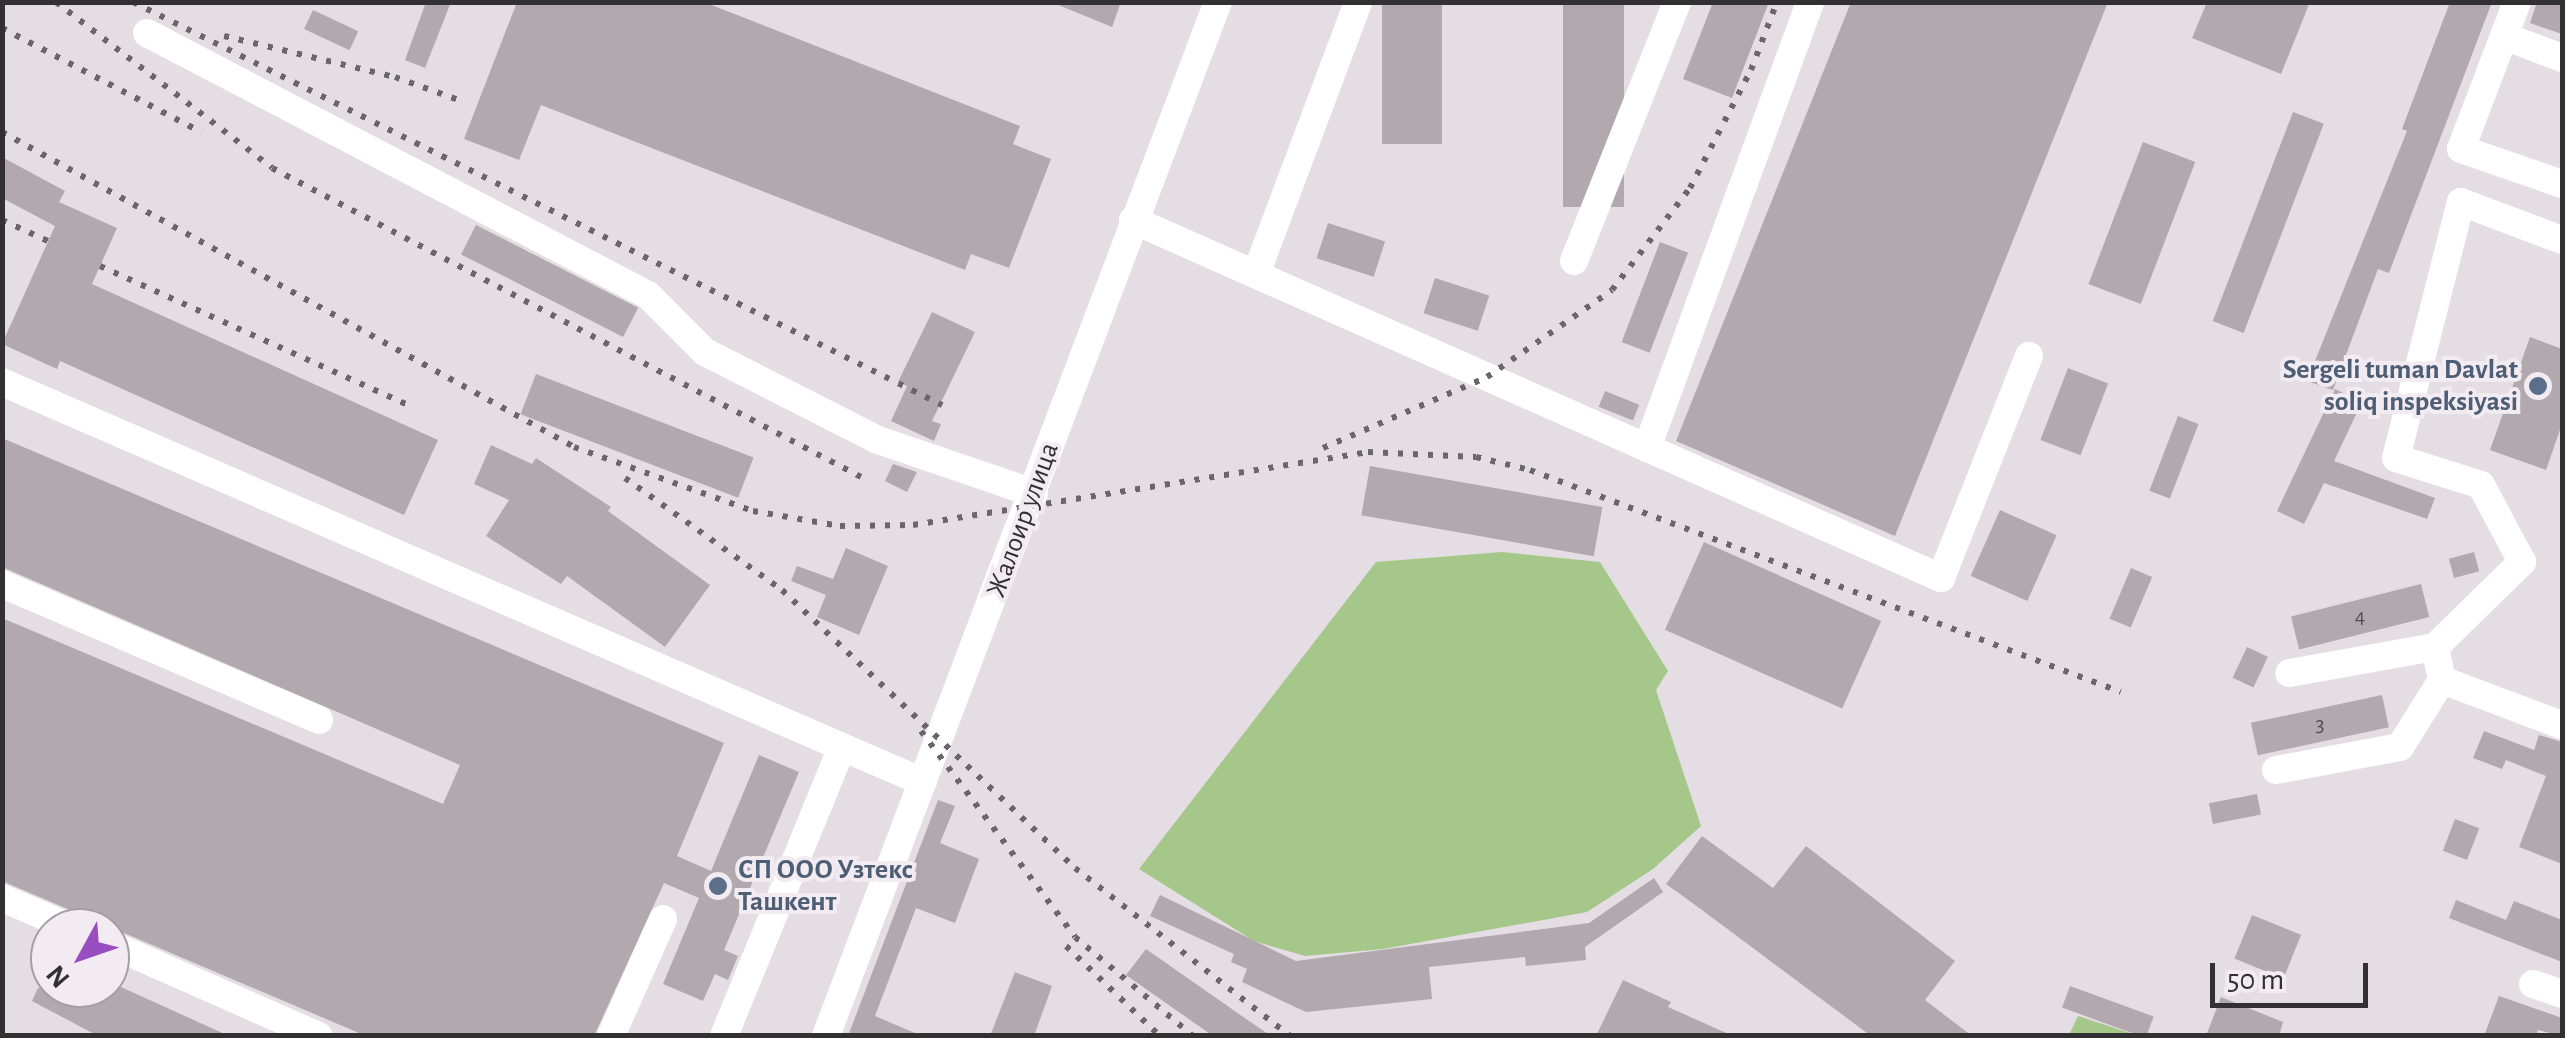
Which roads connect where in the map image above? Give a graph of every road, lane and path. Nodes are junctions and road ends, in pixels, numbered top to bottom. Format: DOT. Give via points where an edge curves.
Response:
graph roads {
  1 [pos="1218,2"];
  2 [pos="1358,2"];
  3 [pos="1677,2"];
  4 [pos="1810,2"];
  5 [pos="2517,2"];
  6 [pos="147,33"];
  7 [pos="2504,36"];
  8 [pos="2562,58"];
  9 [pos="2562,184"];
  10 [pos="1133,220"];
  11 [pos="2562,240"];
  12 [pos="1574,261"];
  13 [pos="1256,274"];
  14 [pos="2029,356"];
  15 [pos="2,382"];
  16 [pos="1648,448"];
  17 [pos="1034,492"];
  18 [pos="2,584"];
  19 [pos="2436,647"];
  20 [pos="2289,673"];
  21 [pos="2442,680"];
  22 [pos="319,720"];
  23 [pos="2562,725"];
  24 [pos="842,747"];
  25 [pos="2276,770"];
  26 [pos="923,782"];
  27 [pos="2,898"];
  28 [pos="30,910"];
  29 [pos="664,919"];
  30 [pos="130,953"];
  31 [pos="2533,984"];
  32 [pos="2562,994"];
  33 [pos="319,1036"];
  34 [pos="611,1036"];
  35 [pos="724,1036"];
  36 [pos="826,1036"];
  1 -- 10 [label="street, Жалоир улица"];
  2 -- 13 [label="street"];
  3 -- 12 [label="street"];
  4 -- 16 [label="street"];
  5 -- 7 [label="street"];
  6 -- 17 [label="street" via="648,295 723,360 878,440"];
  7 -- 8 [label="street"];
  7 -- 9 [label="street" via="2461,149"];
  10 -- 13 [label="street"];
  10 -- 17 [label="street, Жалоир улица"];
  11 -- 19 [label="street" via="2461,202 2396,458 2480,485 2522,562"];
  13 -- 16 [label="street"];
  14 -- 16 [label="street" via="1941,578"];
  15 -- 24 [label="street"];
  17 -- 26 [label="street, Жалоир улица"];
  18 -- 22 [label="street"];
  19 -- 20 [label="street"];
  19 -- 21 [label="street"];
  21 -- 23 [label="street"];
  21 -- 25 [label="street" via="2400,747"];
  24 -- 26 [label="street"];
  24 -- 35 [label="street"];
  26 -- 36 [label="street, Жалоир улица"];
  27 -- 28 [label="street"];
  29 -- 34 [label="street"];
  30 -- 33 [label="street"];
  31 -- 32 [label="street"];
}
